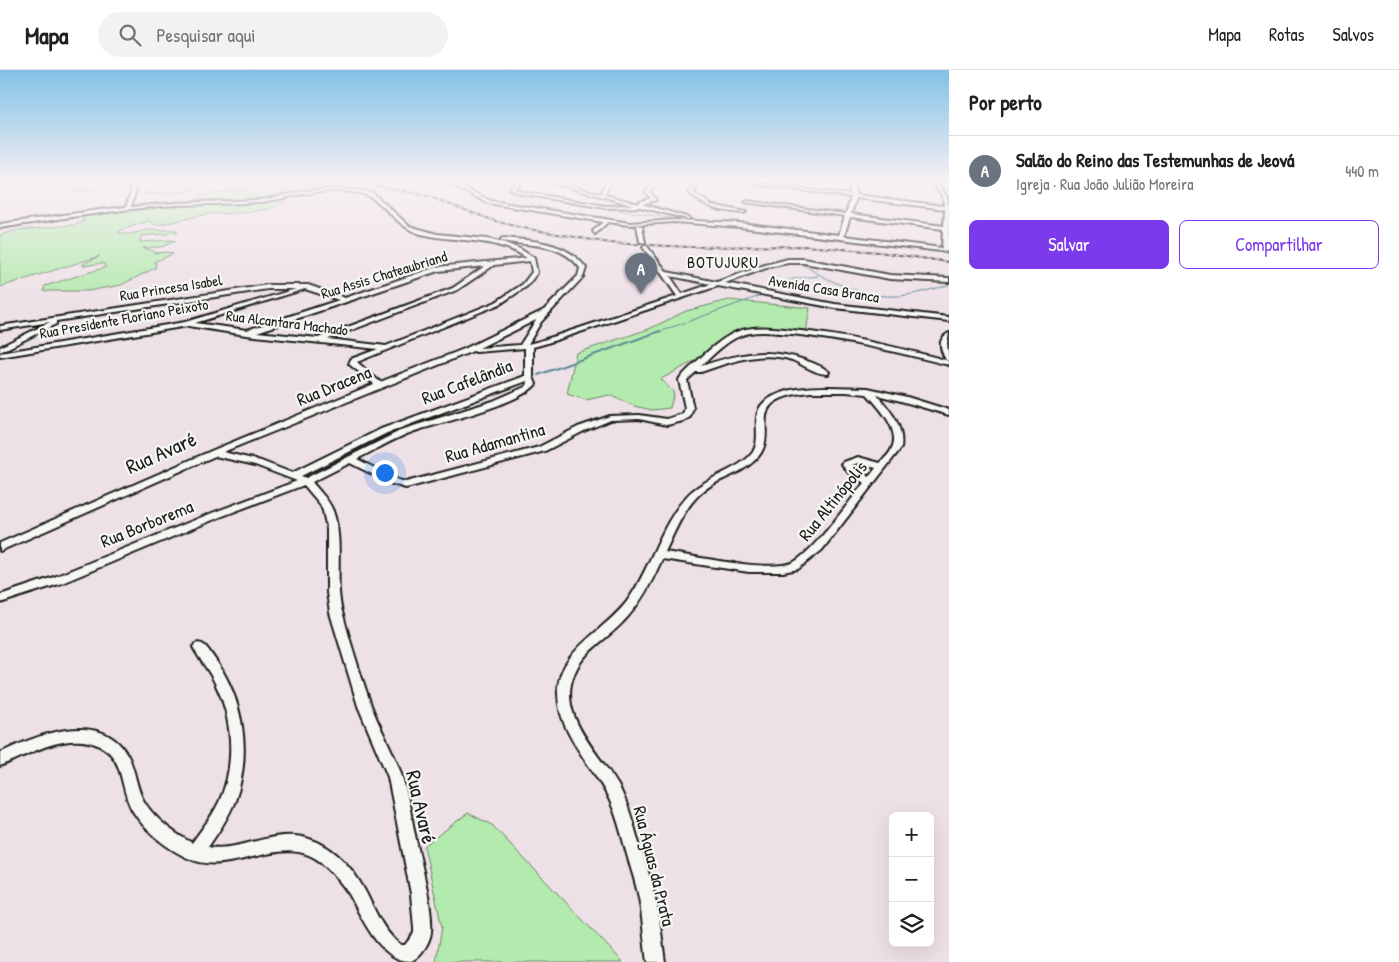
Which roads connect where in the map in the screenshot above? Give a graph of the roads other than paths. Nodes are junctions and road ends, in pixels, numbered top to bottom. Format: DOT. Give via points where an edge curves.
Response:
graph roads {
  1 [pos="18,224"];
  2 [pos="404,224"];
  3 [pos="604,224"];
  4 [pos="622,224"];
  5 [pos="643,224"];
  6 [pos="723,224"];
  7 [pos="845,224"];
  8 [pos="912,224"];
  9 [pos="945,224"];
  10 [pos="740,225"];
  11 [pos="0,226"];
  12 [pos="635,226"];
  13 [pos="945,228"];
  14 [pos="595,232"];
  15 [pos="841,236"];
  16 [pos="477,238"];
  17 [pos="947,250"];
  18 [pos="532,259"];
  19 [pos="494,263"];
  20 [pos="666,274"];
  21 [pos="949,280"];
  22 [pos="717,284"];
  23 [pos="308,287"];
  24 [pos="681,297"];
  25 [pos="346,300"];
  26 [pos="546,312"];
  27 [pos="919,316"];
  28 [pos="62,319"];
  29 [pos="949,319"];
  30 [pos="186,324"];
  31 [pos="949,327"];
  32 [pos="0,328"];
  33 [pos="246,333"];
  34 [pos="949,336"];
  35 [pos="317,341"];
  36 [pos="526,347"];
  37 [pos="385,348"];
  38 [pos="0,350"];
  39 [pos="467,351"];
  40 [pos="0,355"];
  41 [pos="949,358"];
  42 [pos="949,363"];
  43 [pos="692,372"];
  44 [pos="825,372"];
  45 [pos="529,376"];
  46 [pos="379,384"];
  47 [pos="868,390"];
  48 [pos="949,413"];
  49 [pos="214,453"];
  50 [pos="350,458"];
  51 [pos="882,466"];
  52 [pos="301,478"];
  53 [pos="868,482"];
  54 [pos="0,547"];
  55 [pos="660,555"];
  56 [pos="0,599"];
  57 [pos="199,647"];
  58 [pos="0,760"];
  59 [pos="194,853"];
  60 [pos="656,962"];
  1 -- 11 [label="street"];
  2 -- 16 [label="street" via="412,229 431,233"];
  3 -- 14 [label="street"];
  4 -- 12 [label="street"];
  5 -- 12 [label="street"];
  6 -- 10 [label="street"];
  7 -- 15 [label="street"];
  8 -- 13 [label="street"];
  9 -- 13 [label="street"];
  10 -- 15 [label="street"];
  12 -- 20 [label="street"];
  13 -- 17 [label="street"];
  15 -- 17 [label="street"];
  16 -- 18 [label="street" via="518,250"];
  16 -- 26 [label="street" via="546,245 571,256 582,266 583,272 572,287"];
  18 -- 19 [label="street, Rua Assis Chateaubriand"];
  18 -- 37 [label="street" via="535,272 509,297"];
  19 -- 25 [label="street, Rua Assis Chateaubriand" via="441,268"];
  19 -- 35 [label="street" via="455,289"];
  20 -- 22 [label="street, Avenida Casa Branca"];
  20 -- 24 [label="street"];
  21 -- 22 [label="street, Rua Dracena" via="890,277 792,261 772,264"];
  22 -- 24 [label="street, Rua Dracena"];
  22 -- 27 [label="street, Avenida Casa Branca" via="835,306"];
  23 -- 25 [label="street, Rua Princesa Isabel"];
  23 -- 28 [label="street, Rua Princesa Isabel" via="232,291"];
  23 -- 30 [label="street, Rua Presidente Floriano Peixoto"];
  24 -- 36 [label="street, Rua Dracena"];
  25 -- 33 [label="street, Rua Assis Chateaubriand"];
  26 -- 36 [label="street" via="530,333"];
  26 -- 39 [label="street, Rua Dracena"];
  27 -- 29 [label="street, Avenida Casa Branca"];
  27 -- 31 [label="street"];
  28 -- 32 [label="street, Rua Princesa Isabel"];
  28 -- 38 [label="street"];
  30 -- 33 [label="street, Rua Alcantara Machado"];
  30 -- 40 [label="street, Rua Presidente Floriano Peixoto"];
  33 -- 35 [label="street, Rua Alcantara Machado"];
  34 -- 41 [label="street" via="944,340 944,350"];
  35 -- 37 [label="street, Rua Alcantara Machado"];
  36 -- 39 [label="street, Rua Dracena"];
  36 -- 45 [label="street"];
  37 -- 46 [label="street" via="353,363"];
  39 -- 46 [label="street, Rua Dracena"];
  42 -- 43 [label="street" via="828,336 759,330 731,337"];
  43 -- 44 [label="street" via="736,356 757,354 791,358"];
  43 -- 50 [label="street, Rua Adamantina" via="683,380 689,402 688,412 676,420 610,418 542,449 406,485"];
  45 -- 50 [label="street, Rua Cafelândia" via="532,384 525,390 477,410 413,429"];
  45 -- 52 [label="street, Rua Cafelândia" via="384,431"];
  46 -- 49 [label="street, Rua Dracena"];
  47 -- 48 [label="street, Rua Águas da Prata"];
  47 -- 51 [label="street, Rua Altinópolis" via="898,432 900,440"];
  47 -- 55 [label="street, Rua Águas da Prata" via="797,391 770,402 760,416 758,452 695,492 683,506"];
  49 -- 52 [label="street, Rua Avaré"];
  49 -- 54 [label="street, Rua Avaré"];
  50 -- 52 [label="street, Rua Cafelândia"];
  51 -- 53 [label="street, Rua Altinópolis"];
  51 -- 53 [label="street" via="858,460 847,464"];
  52 -- 56 [label="street, Rua Borborema" via="58,580"];
  52 -- 59 [label="street, Rua Avaré" via="317,493 328,510 332,529 336,612 365,706 395,777 419,894 422,936 411,952 404,955 389,948 356,891 341,872 324,854 305,844 291,842 215,857"];
  53 -- 55 [label="street, Rua Altinópolis" via="818,547 793,567 752,568"];
  55 -- 60 [label="street, Rua Águas da Prata" via="629,609 577,658 565,680 564,693 566,714 574,731 620,804 647,900"];
  57 -- 59 [label="street" via="220,677 231,704 236,751 226,803"];
  58 -- 59 [label="street, Rua Avaré" via="42,741 63,736 96,736 116,749 137,804 147,817"];
}
